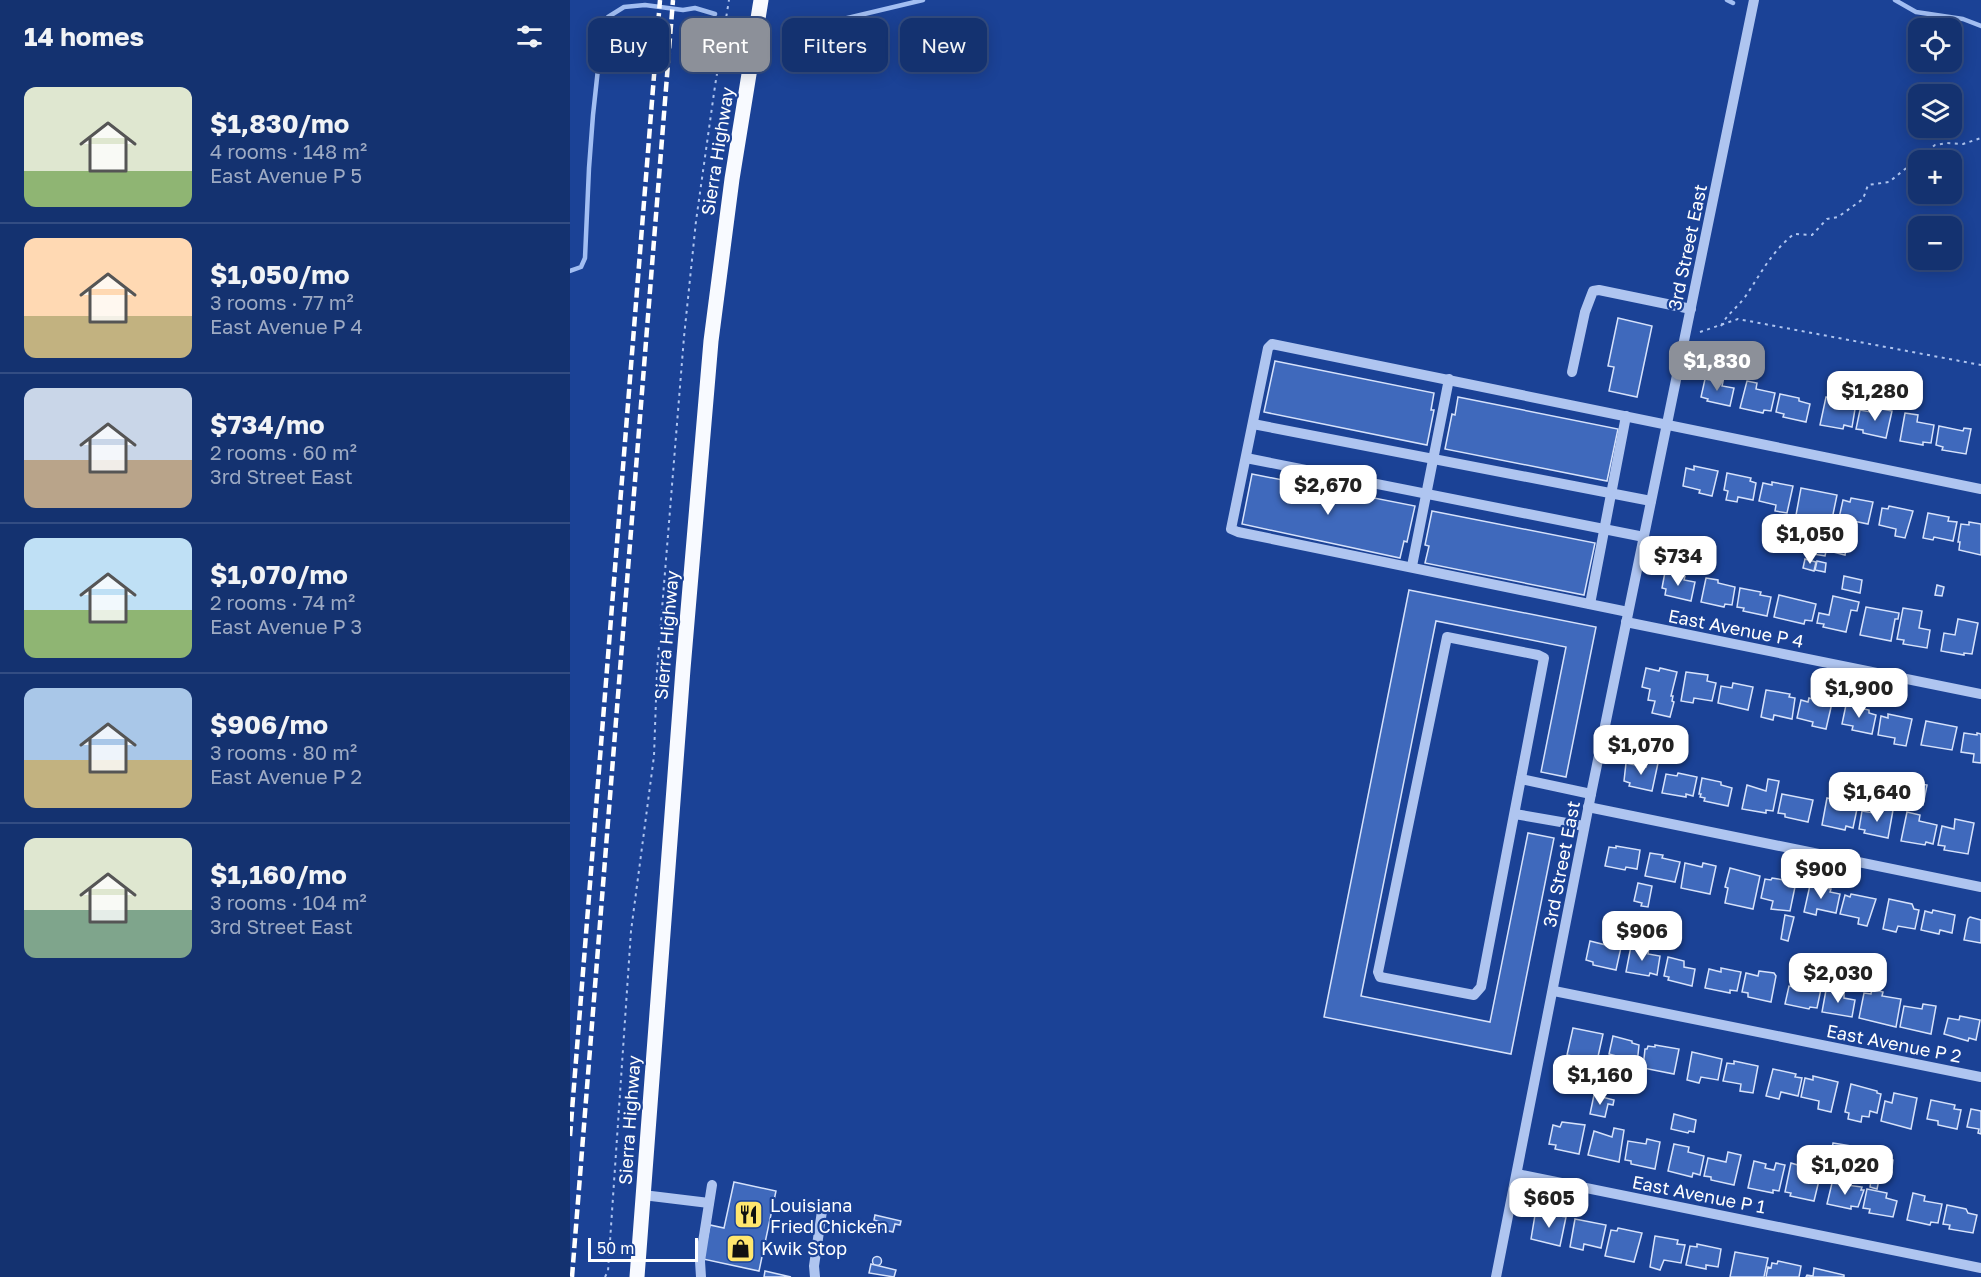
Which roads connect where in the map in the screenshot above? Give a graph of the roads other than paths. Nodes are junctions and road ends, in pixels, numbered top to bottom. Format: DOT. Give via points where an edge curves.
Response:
graph roads {
  1 [pos="760,0"];
  2 [pos="1754,0"];
  3 [pos="1691,309"];
  4 [pos="1572,372"];
  5 [pos="1449,379"];
  6 [pos="1626,416"];
  7 [pos="1253,424"];
  8 [pos="1667,424"];
  9 [pos="1246,458"];
  10 [pos="1434,459"];
  11 [pos="1981,489"];
  12 [pos="1428,492"];
  13 [pos="1611,493"];
  14 [pos="1651,501"];
  15 [pos="1604,527"];
  16 [pos="1644,537"];
  17 [pos="1412,566"];
  18 [pos="1590,604"];
  19 [pos="1627,617"];
  20 [pos="1981,694"];
  21 [pos="1521,779"];
  22 [pos="1591,794"];
  23 [pos="1588,807"];
  24 [pos="1515,814"];
  25 [pos="1584,826"];
  26 [pos="1981,887"];
  27 [pos="1554,991"];
  28 [pos="1981,1077"];
  29 [pos="1517,1174"];
  30 [pos="712,1185"];
  31 [pos="643,1195"];
  32 [pos="709,1203"];
  33 [pos="822,1211"];
  34 [pos="1981,1268"];
  35 [pos="637,1277"];
  36 [pos="702,1277"];
  37 [pos="815,1277"];
  38 [pos="1496,1277"];
  1 -- 31 [label="main road, Sierra Highway" via="711,341"];
  2 -- 3 [label="street, 3rd Street East"];
  3 -- 4 [label="street" via="1593,291"];
  3 -- 8 [label="street, 3rd Street East"];
  5 -- 6 [label="street"];
  5 -- 7 [label="street" via="1272,344"];
  5 -- 10 [label="street"];
  6 -- 8 [label="street"];
  6 -- 13 [label="street"];
  7 -- 9 [label="street"];
  7 -- 10 [label="street"];
  8 -- 11 [label="street"];
  8 -- 14 [label="street, 3rd Street East"];
  9 -- 12 [label="street"];
  9 -- 17 [label="street, East Avenue P 4" via="1231,529"];
  10 -- 12 [label="street"];
  10 -- 13 [label="street"];
  12 -- 15 [label="street"];
  12 -- 17 [label="street"];
  13 -- 14 [label="street"];
  13 -- 15 [label="street"];
  14 -- 16 [label="street, 3rd Street East"];
  15 -- 16 [label="street"];
  15 -- 18 [label="street"];
  16 -- 19 [label="street, 3rd Street East"];
  17 -- 18 [label="street, East Avenue P 4"];
  18 -- 19 [label="street, East Avenue P 4"];
  19 -- 20 [label="street, East Avenue P 4"];
  19 -- 22 [label="street, 3rd Street East"];
  21 -- 22 [label="street"];
  21 -- 24 [label="street"];
  21 -- 24 [label="street" via="1544,658 1447,637 1380,977 1478,993"];
  22 -- 23 [label="street, 3rd Street East"];
  23 -- 25 [label="street, 3rd Street East"];
  23 -- 26 [label="street"];
  24 -- 25 [label="street"];
  25 -- 27 [label="street, 3rd Street East"];
  27 -- 28 [label="street, East Avenue P 2"];
  27 -- 29 [label="street, 3rd Street East"];
  29 -- 34 [label="street, East Avenue P 1"];
  29 -- 38 [label="street, 3rd Street East"];
  30 -- 32 [label="street"];
  31 -- 32 [label="street"];
  31 -- 35 [label="main road, Sierra Highway"];
  32 -- 36 [label="street" via="700,1261"];
  33 -- 37 [label="street"];
}
